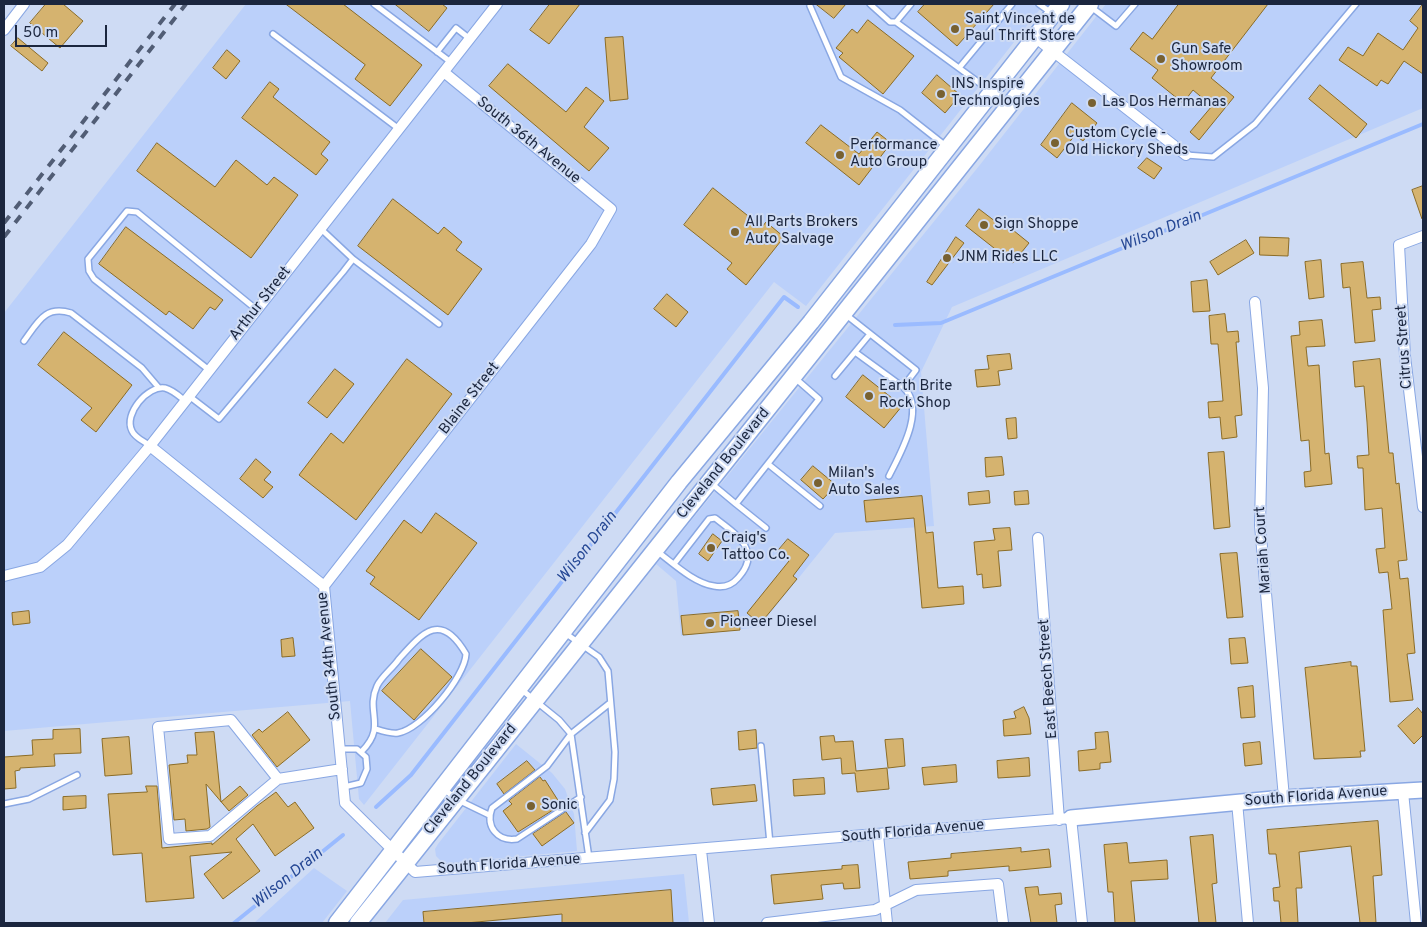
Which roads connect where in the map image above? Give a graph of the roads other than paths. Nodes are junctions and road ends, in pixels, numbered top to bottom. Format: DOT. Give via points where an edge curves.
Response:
graph roads {
  1 [pos="374,4"];
  2 [pos="497,4"];
  3 [pos="870,4"];
  4 [pos="911,4"];
  5 [pos="1012,4"];
  6 [pos="1039,4"];
  7 [pos="1090,4"];
  8 [pos="1135,4"];
  9 [pos="1356,4"];
  10 [pos="18,6"];
  11 [pos="810,6"];
  12 [pos="1057,9"];
  13 [pos="896,22"];
  14 [pos="4,30"];
  15 [pos="273,34"];
  16 [pos="1036,38"];
  17 [pos="470,39"];
  18 [pos="437,52"];
  19 [pos="1053,52"];
  20 [pos="452,64"];
  21 [pos="959,68"];
  22 [pos="445,73"];
  23 [pos="993,93"];
  24 [pos="400,129"];
  25 [pos="949,149"];
  26 [pos="1186,155"];
  27 [pos="611,209"];
  28 [pos="321,229"];
  29 [pos="1423,236"];
  30 [pos="353,259"];
  31 [pos="1255,302"];
  32 [pos="257,310"];
  33 [pos="845,314"];
  34 [pos="439,324"];
  35 [pos="870,334"];
  36 [pos="24,341"];
  37 [pos="855,352"];
  38 [pos="209,370"];
  39 [pos="834,376"];
  40 [pos="794,377"];
  41 [pos="159,388"];
  42 [pos="903,388"];
  43 [pos="187,398"];
  44 [pos="150,446"];
  45 [pos="768,464"];
  46 [pos="889,476"];
  47 [pos="710,482"];
  48 [pos="736,504"];
  49 [pos="820,506"];
  50 [pos="1423,507"];
  51 [pos="766,528"];
  52 [pos="1038,538"];
  53 [pos="656,550"];
  54 [pos="674,564"];
  55 [pos="4,576"];
  56 [pos="324,586"];
  57 [pos="562,630"];
  58 [pos="580,644"];
  59 [pos="518,687"];
  60 [pos="536,700"];
  61 [pos="610,703"];
  62 [pos="376,729"];
  63 [pos="570,734"];
  64 [pos="761,746"];
  65 [pos="340,749"];
  66 [pos="362,751"];
  67 [pos="342,769"];
  68 [pos="77,775"];
  69 [pos="278,779"];
  70 [pos="343,787"];
  71 [pos="442,787"];
  72 [pos="1423,790"];
  73 [pos="1403,792"];
  74 [pos="580,797"];
  75 [pos="1284,798"];
  76 [pos="456,799"];
  77 [pos="1237,802"];
  78 [pos="4,804"];
  79 [pos="489,815"];
  80 [pos="1065,819"];
  81 [pos="585,833"];
  82 [pos="878,835"];
  83 [pos="770,844"];
  84 [pos="701,850"];
  85 [pos="392,851"];
  86 [pos="589,859"];
  87 [pos="405,862"];
  88 [pos="885,905"];
  89 [pos="337,923"];
  90 [pos="358,923"];
  91 [pos="709,923"];
  92 [pos="767,923"];
  93 [pos="887,923"];
  94 [pos="1003,923"];
  95 [pos="1082,923"];
  96 [pos="1248,923"];
  97 [pos="1416,923"];
  1 -- 18 [label="lane"];
  2 -- 17 [label="street, Arthur Street"];
  3 -- 13 [label="lane" via="890,22"];
  4 -- 13 [label="lane"];
  5 -- 21 [label="lane"];
  6 -- 12 [label="lane"];
  7 -- 8 [label="lane" via="1116,26"];
  7 -- 19 [label="main road, Cleveland Boulevard"];
  9 -- 26 [label="lane" via="1255,124 1213,157"];
  10 -- 14 [label="street"];
  11 -- 25 [label="lane" via="841,77 900,110"];
  12 -- 16 [label="main road, Cleveland Boulevard"];
  13 -- 21 [label="lane"];
  15 -- 24 [label="lane"];
  16 -- 19 [label="street"];
  16 -- 23 [label="main road, Cleveland Boulevard"];
  17 -- 18 [label="lane" via="456,28"];
  17 -- 20 [label="street, Arthur Street"];
  18 -- 20 [label="lane"];
  19 -- 26 [label="street"];
  19 -- 33 [label="main road, Cleveland Boulevard"];
  20 -- 22 [label="street, Arthur Street"];
  21 -- 23 [label="lane"];
  22 -- 24 [label="street, Arthur Street"];
  22 -- 27 [label="street, South 36th Avenue"];
  23 -- 25 [label="main road, Cleveland Boulevard"];
  24 -- 28 [label="street, Arthur Street"];
  25 -- 57 [label="main road, Cleveland Boulevard"];
  27 -- 56 [label="street, Blaine Street" via="592,244"];
  28 -- 30 [label="lane"];
  28 -- 32 [label="street, Arthur Street"];
  29 -- 50 [label="street, Citrus Street" via="1399,246 1405,356"];
  30 -- 34 [label="lane"];
  30 -- 43 [label="lane" via="219,419"];
  31 -- 75 [label="street, Mariah Court" via="1263,388 1260,525"];
  32 -- 38 [label="street, Arthur Street"];
  32 -- 38 [label="lane" via="137,212 127,211 119,218 88,259 89,271 94,279"];
  33 -- 35 [label="lane"];
  33 -- 40 [label="main road, Cleveland Boulevard"];
  35 -- 37 [label="lane"];
  35 -- 42 [label="lane" via="916,370"];
  36 -- 41 [label="lane" via="48,312 60,310 71,313 142,368"];
  37 -- 39 [label="lane"];
  37 -- 42 [label="lane"];
  38 -- 43 [label="street, Arthur Street"];
  40 -- 45 [label="lane" via="819,399"];
  40 -- 47 [label="main road, Cleveland Boulevard"];
  41 -- 43 [label="lane"];
  41 -- 44 [label="lane" via="147,394 134,409 130,421 132,432"];
  42 -- 46 [label="lane" via="912,400 910,434"];
  43 -- 44 [label="street, Arthur Street"];
  44 -- 55 [label="street, Arthur Street" via="67,545 40,567"];
  44 -- 56 [label="street, South 34th Avenue"];
  45 -- 48 [label="lane"];
  45 -- 49 [label="lane"];
  47 -- 48 [label="lane"];
  47 -- 53 [label="main road, Cleveland Boulevard"];
  48 -- 51 [label="lane"];
  52 -- 80 [label="street, East Beech Street"];
  53 -- 54 [label="lane"];
  53 -- 58 [label="main road, Cleveland Boulevard"];
  54 -- 54 [label="lane" via="711,586 723,588 734,583 746,570 750,559 745,545 715,518 709,519"];
  56 -- 65 [label="street, South 34th Avenue"];
  57 -- 58 [label="lane"];
  57 -- 59 [label="main road, Cleveland Boulevard"];
  58 -- 60 [label="main road, Cleveland Boulevard"];
  58 -- 61 [label="lane" via="599,657 608,672"];
  59 -- 60 [label="lane"];
  59 -- 71 [label="main road, Cleveland Boulevard"];
  60 -- 63 [label="lane"];
  60 -- 76 [label="main road, Cleveland Boulevard"];
  61 -- 63 [label="lane"];
  61 -- 81 [label="lane" via="614,779 610,800"];
  62 -- 62 [label="lane" via="373,699 377,685 419,637 433,630 446,632 466,654 463,668 455,681 418,724 396,734"];
  62 -- 66 [label="lane" via="371,742"];
  63 -- 74 [label="lane"];
  63 -- 79 [label="lane" via="547,766 499,802"];
  64 -- 83 [label="lane"];
  65 -- 66 [label="lane"];
  65 -- 67 [label="street, South 34th Avenue"];
  66 -- 70 [label="lane" via="366,757 365,777 361,782"];
  67 -- 69 [label="street"];
  67 -- 70 [label="street, South 34th Avenue"];
  68 -- 78 [label="lane" via="29,799"];
  69 -- 69 [label="street" via="210,836 169,839 158,727 231,720"];
  70 -- 85 [label="street, South 34th Avenue" via="345,803"];
  71 -- 76 [label="lane"];
  71 -- 85 [label="main road, Cleveland Boulevard"];
  72 -- 73 [label="street, South Florida Avenue"];
  73 -- 75 [label="street, South Florida Avenue"];
  73 -- 97 [label="street"];
  74 -- 79 [label="lane" via="517,840 500,838 490,825"];
  74 -- 81 [label="lane"];
  75 -- 77 [label="street, South Florida Avenue"];
  76 -- 79 [label="lane"];
  76 -- 87 [label="main road, Cleveland Boulevard"];
  77 -- 80 [label="street, South Florida Avenue"];
  77 -- 96 [label="street"];
  80 -- 82 [label="street, South Florida Avenue"];
  80 -- 95 [label="street, East Beech Street"];
  81 -- 86 [label="lane"];
  82 -- 83 [label="street, South Florida Avenue"];
  82 -- 88 [label="street"];
  83 -- 84 [label="street, South Florida Avenue"];
  84 -- 86 [label="street, South Florida Avenue"];
  84 -- 91 [label="street"];
  85 -- 87 [label="street, South 34th Avenue"];
  85 -- 89 [label="main road, Cleveland Boulevard"];
  86 -- 87 [label="street, South Florida Avenue" via="415,872"];
  87 -- 90 [label="main road, Cleveland Boulevard"];
  88 -- 92 [label="street" via="875,910"];
  88 -- 93 [label="street"];
  88 -- 94 [label="street" via="916,890 998,884"];
}
